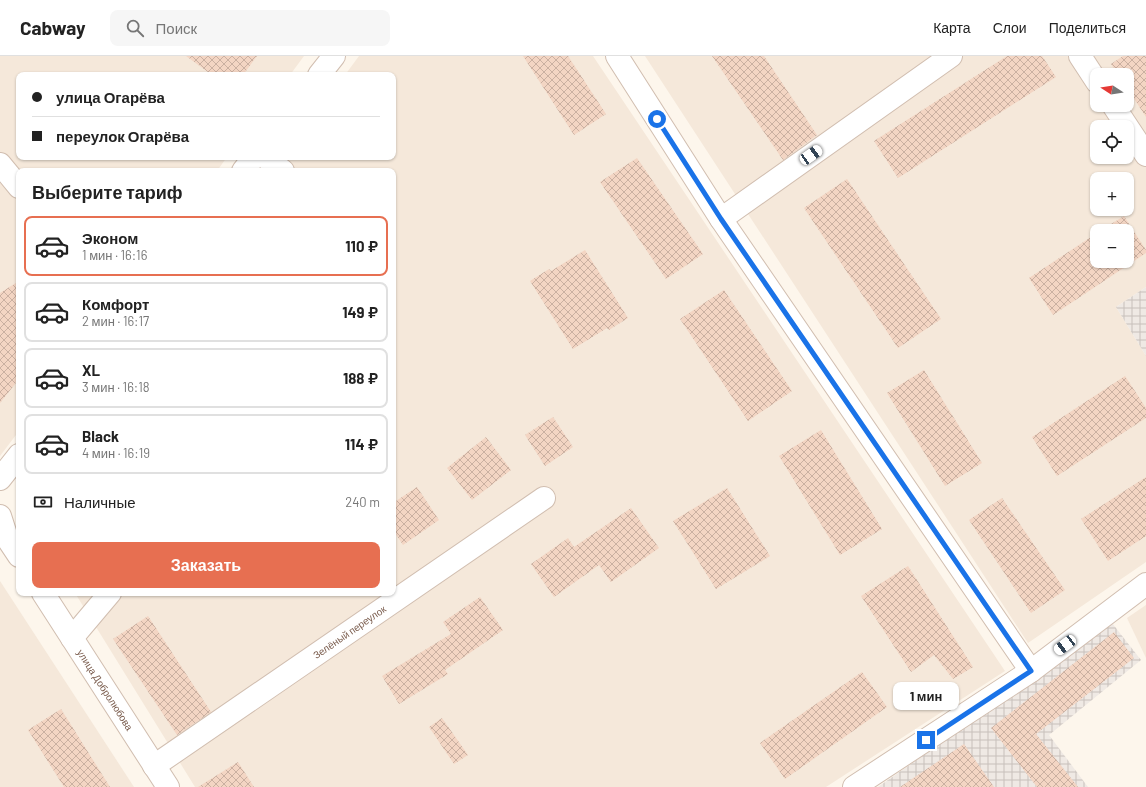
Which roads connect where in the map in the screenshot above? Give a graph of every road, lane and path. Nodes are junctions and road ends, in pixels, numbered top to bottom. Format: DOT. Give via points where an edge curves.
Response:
graph roads {
  1 [pos="334,56"];
  2 [pos="617,56"];
  3 [pos="951,56"];
  4 [pos="1080,56"];
  5 [pos="1090,71"];
  6 [pos="321,72"];
  7 [pos="1118,112"];
  8 [pos="1146,155"];
  9 [pos="269,160"];
  10 [pos="0,164"];
  11 [pos="279,168"];
  12 [pos="16,183"];
  13 [pos="721,219"];
  14 [pos="16,459"];
  15 [pos="0,479"];
  16 [pos="544,498"];
  17 [pos="0,516"];
  18 [pos="16,552"];
  19 [pos="1146,584"];
  20 [pos="45,596"];
  21 [pos="107,596"];
  22 [pos="72,638"];
  23 [pos="1031,671"];
  24 [pos="154,766"];
  25 [pos="168,787"];
  26 [pos="854,787"];
  1 -- 6 [label="street"];
  2 -- 13 [label="street"];
  3 -- 13 [label="street"];
  4 -- 5 [label="street"];
  7 -- 8 [label="street"];
  9 -- 11 [label="street"];
  10 -- 12 [label="street"];
  13 -- 23 [label="street"];
  14 -- 15 [label="street"];
  16 -- 24 [label="street, Зелёный переулок"];
  17 -- 18 [label="street" via="7,538"];
  19 -- 23 [label="street"];
  20 -- 22 [label="street, улица Добролюбова"];
  21 -- 22 [label="street"];
  22 -- 24 [label="street, улица Добролюбова"];
  23 -- 26 [label="street"];
  24 -- 25 [label="street, улица Добролюбова"];
}
